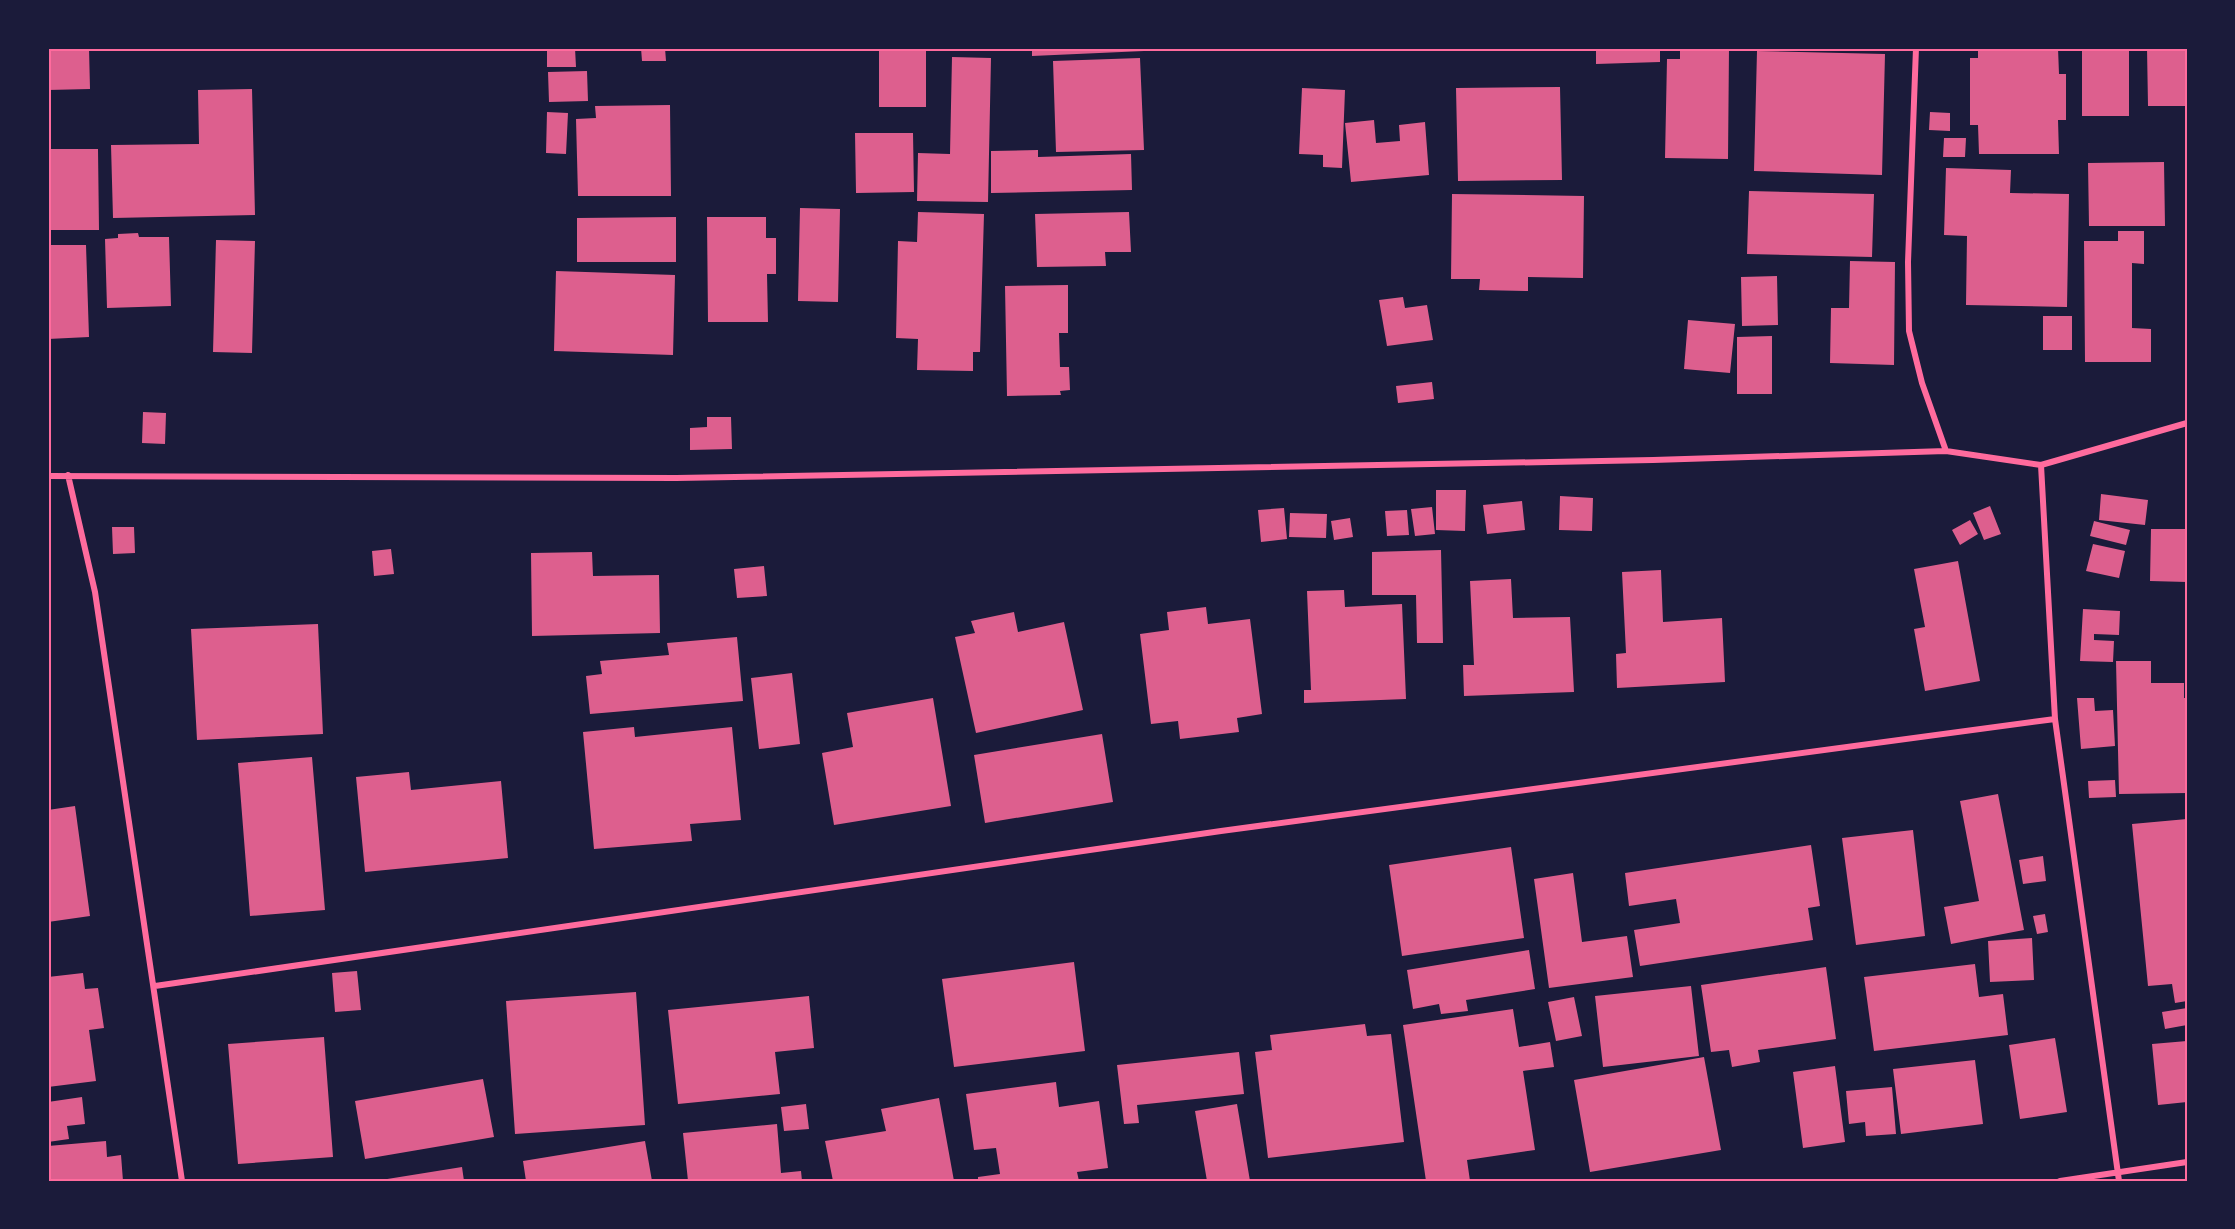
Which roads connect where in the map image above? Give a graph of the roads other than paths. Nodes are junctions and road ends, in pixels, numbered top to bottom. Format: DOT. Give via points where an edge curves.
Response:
graph roads {
  1 [pos="1916,48"];
  2 [pos="2187,423"];
  3 [pos="1946,452"];
  4 [pos="2041,465"];
  5 [pos="68,475"];
  6 [pos="48,476"];
  7 [pos="2055,719"];
  8 [pos="155,986"];
  9 [pos="2187,1162"];
  10 [pos="2119,1177"];
  11 [pos="182,1181"];
  12 [pos="2060,1181"];
  1 -- 3 [label="street" via="1909,331"];
  2 -- 4 [label="street"];
  3 -- 4 [label="street"];
  3 -- 5 [label="street" via="676,478"];
  4 -- 7 [label="street"];
  5 -- 6 [label="street"];
  5 -- 8 [label="street" via="95,592"];
  7 -- 8 [label="street" via="1209,833"];
  7 -- 10 [label="street"];
  8 -- 11 [label="street"];
  9 -- 10 [label="street"];
  10 -- 12 [label="street"];
}
